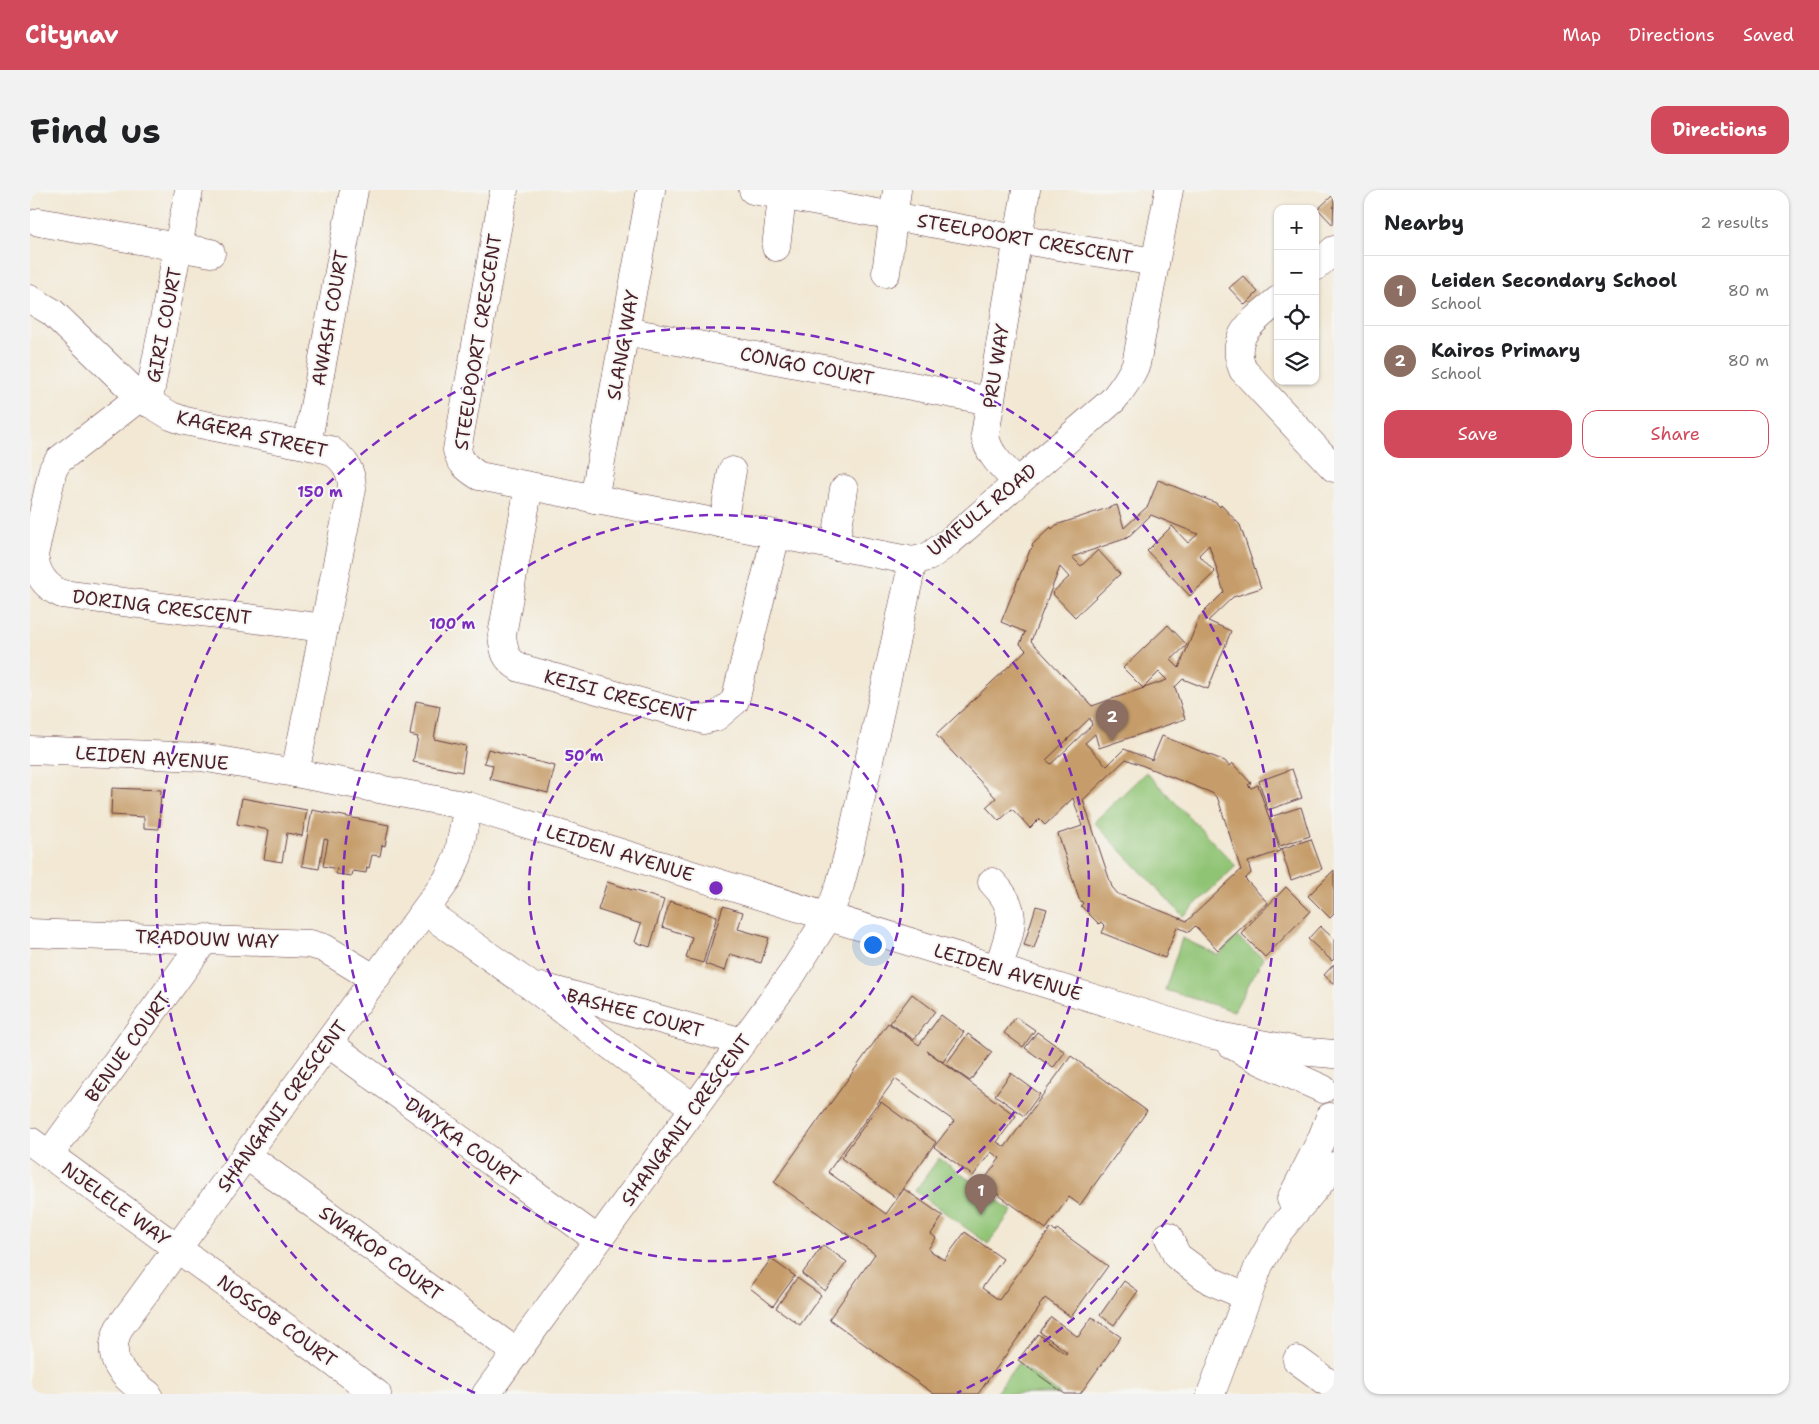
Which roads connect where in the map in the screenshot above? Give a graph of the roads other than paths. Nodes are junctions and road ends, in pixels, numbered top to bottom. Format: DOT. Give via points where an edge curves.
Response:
graph roads {
  1 [pos="189,190"];
  2 [pos="354,190"];
  3 [pos="504,190"];
  4 [pos="651,190"];
  5 [pos="753,190"];
  6 [pos="1026,190"];
  7 [pos="1169,190"];
  8 [pos="783,193"];
  9 [pos="895,203"];
  10 [pos="40,222"];
  11 [pos="1017,239"];
  12 [pos="179,247"];
  13 [pos="776,247"];
  14 [pos="1334,250"];
  15 [pos="211,253"];
  16 [pos="1155,262"];
  17 [pos="1319,263"];
  18 [pos="886,273"];
  19 [pos="30,299"];
  20 [pos="1274,304"];
  21 [pos="625,331"];
  22 [pos="144,400"];
  23 [pos="990,401"];
  24 [pos="307,445"];
  25 [pos="1330,456"];
  26 [pos="732,471"];
  27 [pos="1017,482"];
  28 [pos="529,486"];
  29 [pos="844,489"];
  30 [pos="594,499"];
  31 [pos="36,513"];
  32 [pos="723,524"];
  33 [pos="776,534"];
  34 [pos="835,546"];
  35 [pos="913,561"];
  36 [pos="324,628"];
  37 [pos="34,751"];
  38 [pos="295,773"];
  39 [pos="468,806"];
  40 [pos="992,882"];
  41 [pos="425,911"];
  42 [pos="828,917"];
  43 [pos="30,933"];
  44 [pos="206,938"];
  45 [pos="998,969"];
  46 [pos="375,979"];
  47 [pos="527,984"];
  48 [pos="1213,1035"];
  49 [pos="743,1042"];
  50 [pos="328,1043"];
  51 [pos="1334,1054"];
  52 [pos="1334,1063"];
  53 [pos="1323,1089"];
  54 [pos="694,1108"];
  55 [pos="1332,1120"];
  56 [pos="40,1148"];
  57 [pos="246,1155"];
  58 [pos="1334,1166"];
  59 [pos="1279,1231"];
  60 [pos="1168,1236"];
  61 [pos="598,1240"];
  62 [pos="178,1249"];
  63 [pos="1246,1296"];
  64 [pos="516,1352"];
  65 [pos="1297,1360"];
  66 [pos="1334,1387"];
  67 [pos="148,1394"];
  68 [pos="377,1394"];
  69 [pos="486,1394"];
  70 [pos="1211,1394"];
  1 -- 12 [label="street, GIRI COURT"];
  2 -- 24 [label="street, AWASH COURT"];
  3 -- 28 [label="street, STEELPOORT CRESCENT" via="457,450 464,465 479,476"];
  4 -- 21 [label="street, SLANG WAY"];
  5 -- 8 [label="street, STEELPOORT CRESCENT"];
  6 -- 11 [label="street, PRU WAY"];
  7 -- 16 [label="street, UMFULI ROAD"];
  8 -- 9 [label="street, STEELPOORT CRESCENT"];
  8 -- 13 [label="street"];
  9 -- 11 [label="street, STEELPOORT CRESCENT"];
  9 -- 18 [label="street, STEELPOORT CRESCENT"];
  10 -- 12 [label="street, GIRI COURT"];
  11 -- 16 [label="street, STEELPOORT CRESCENT"];
  11 -- 23 [label="street, PRU WAY"];
  12 -- 15 [label="street, GIRI COURT"];
  12 -- 22 [label="street, GIRI COURT"];
  14 -- 17 [label="street"];
  16 -- 27 [label="street, UMFULI ROAD" via="1131,376 1113,400"];
  19 -- 22 [label="street, KAGERA STREET" via="52,312"];
  20 -- 25 [label="street" via="1245,329 1238,351 1239,361 1243,370"];
  21 -- 23 [label="street, CONGO COURT"];
  21 -- 30 [label="street, SLANG WAY"];
  22 -- 24 [label="street, KAGERA STREET" via="185,421"];
  22 -- 31 [label="street, DORING CRESCENT" via="59,460"];
  23 -- 27 [label="street, PRU WAY" via="986,443 992,455"];
  24 -- 36 [label="street, KAGERA STREET" via="330,450 338,456 350,470 352,479"];
  26 -- 32 [label="street"];
  27 -- 35 [label="street, UMFULI ROAD" via="949,542 928,557"];
  28 -- 30 [label="street, STEELPOORT CRESCENT"];
  28 -- 33 [label="street, KEISI CRESCENT" via="502,635 510,662 520,668 704,720 716,717 735,701"];
  29 -- 34 [label="street"];
  30 -- 32 [label="street, STEELPOORT CRESCENT"];
  31 -- 36 [label="street, DORING CRESCENT" via="35,564 43,581 62,594"];
  32 -- 33 [label="street, STEELPOORT CRESCENT"];
  33 -- 34 [label="street, STEELPOORT CRESCENT"];
  34 -- 35 [label="street, STEELPOORT CRESCENT"];
  35 -- 42 [label="street, UMFULI ROAD" via="850,847"];
  36 -- 38 [label="street, KAGERA STREET"];
  37 -- 38 [label="street, LEIDEN AVENUE" via="201,757"];
  38 -- 39 [label="street, LEIDEN AVENUE"];
  39 -- 41 [label="street, SHANGANI CRESCENT" via="458,856 447,880"];
  39 -- 42 [label="street, LEIDEN AVENUE"];
  40 -- 45 [label="street" via="1008,901 1012,918"];
  41 -- 46 [label="street, SHANGANI CRESCENT"];
  41 -- 47 [label="street, BASHEE COURT"];
  42 -- 45 [label="street, LEIDEN AVENUE"];
  42 -- 49 [label="street, SHANGANI CRESCENT"];
  43 -- 44 [label="street, TRADOUW WAY"];
  44 -- 46 [label="street, TRADOUW WAY" via="310,944 324,948"];
  44 -- 56 [label="street, BENUE COURT"];
  45 -- 48 [label="street, LEIDEN AVENUE"];
  46 -- 50 [label="street, SHANGANI CRESCENT"];
  47 -- 49 [label="street, BASHEE COURT"];
  47 -- 54 [label="street, BASHEE COURT"];
  48 -- 51 [label="street, LEIDEN AVENUE" via="1298,1051"];
  48 -- 53 [label="street, LEIDEN AVENUE" via="1261,1062"];
  49 -- 54 [label="street, SHANGANI CRESCENT"];
  50 -- 57 [label="street, SHANGANI CRESCENT"];
  50 -- 61 [label="street, DWYKA COURT"];
  52 -- 53 [label="street"];
  53 -- 55 [label="street" via="1323,1099"];
  54 -- 61 [label="street, SHANGANI CRESCENT"];
  55 -- 59 [label="street" via="1288,1206"];
  56 -- 62 [label="street, NJELELE WAY"];
  57 -- 62 [label="street, SHANGANI CRESCENT"];
  57 -- 64 [label="street, SWAKOP COURT"];
  58 -- 59 [label="street"];
  59 -- 63 [label="street" via="1259,1264"];
  60 -- 63 [label="street" via="1177,1256 1211,1281"];
  61 -- 64 [label="street, SHANGANI CRESCENT"];
  62 -- 67 [label="street, SHANGANI CRESCENT" via="114,1338 114,1358 119,1370"];
  62 -- 68 [label="street, NOSSOB COURT"];
  63 -- 70 [label="street"];
  64 -- 69 [label="street, SHANGANI CRESCENT"];
  65 -- 66 [label="street"];
}
